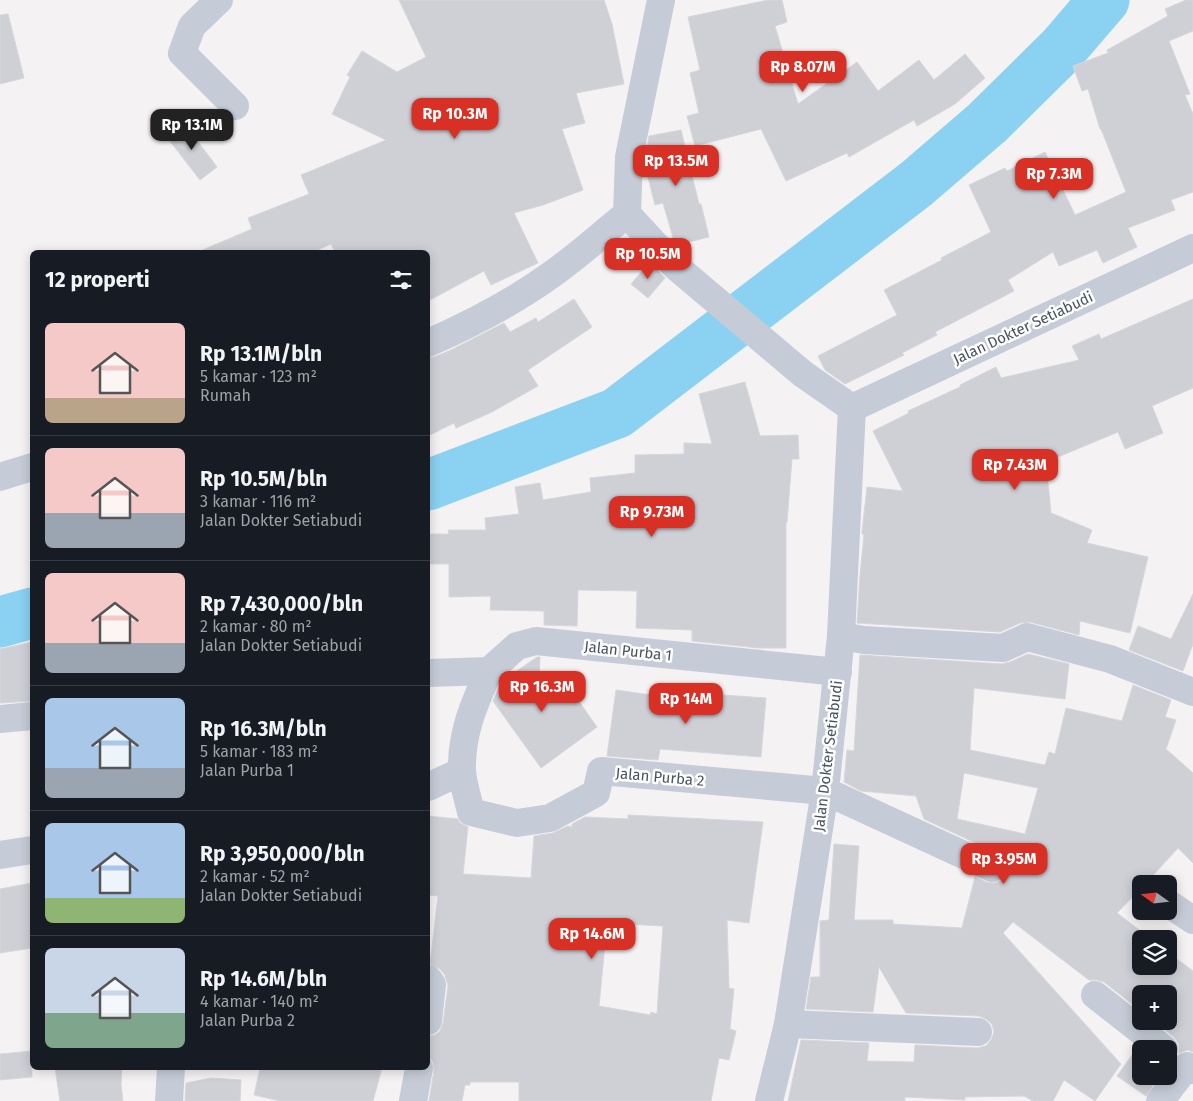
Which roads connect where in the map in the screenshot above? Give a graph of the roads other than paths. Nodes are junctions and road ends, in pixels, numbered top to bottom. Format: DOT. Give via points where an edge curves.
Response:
graph roads {
  1 [pos="219,0"];
  2 [pos="662,0"];
  3 [pos="234,106"];
  4 [pos="627,214"];
  5 [pos="1193,248"];
  6 [pos="430,342"];
  7 [pos="852,408"];
  8 [pos="30,468"];
  9 [pos="0,477"];
  10 [pos="841,636"];
  11 [pos="489,671"];
  12 [pos="838,672"];
  13 [pos="430,673"];
  14 [pos="1193,692"];
  15 [pos="30,716"];
  16 [pos="0,719"];
  17 [pos="462,772"];
  18 [pos="430,786"];
  19 [pos="825,791"];
  20 [pos="30,850"];
  21 [pos="0,855"];
  22 [pos="992,868"];
  23 [pos="1178,910"];
  24 [pos="1193,920"];
  25 [pos="430,981"];
  26 [pos="1095,995"];
  27 [pos="430,1004"];
  28 [pos="788,1024"];
  29 [pos="978,1032"];
  30 [pos="1152,1040"];
  31 [pos="1183,1063"];
  32 [pos="171,1070"];
  33 [pos="419,1070"];
  34 [pos="169,1101"];
  35 [pos="413,1101"];
  36 [pos="770,1101"];
  37 [pos="1160,1101"];
  1 -- 3 [label="street" via="192,26 182,53"];
  2 -- 4 [label="street" via="629,157"];
  4 -- 6 [label="street" via="556,272 457,330"];
  4 -- 7 [label="street" via="674,266 803,374"];
  5 -- 7 [label="street, Jalan Dokter Setiabudi"];
  7 -- 10 [label="street, Jalan Dokter Setiabudi"];
  8 -- 9 [label="street"];
  10 -- 12 [label="street, Jalan Dokter Setiabudi"];
  10 -- 14 [label="street" via="1003,648 1028,637 1110,659"];
  11 -- 12 [label="street, Jalan Purba 1" via="517,646 536,641"];
  11 -- 13 [label="street"];
  11 -- 17 [label="street" via="472,706"];
  12 -- 19 [label="street, Jalan Dokter Setiabudi"];
  15 -- 16 [label="street"];
  17 -- 18 [label="street"];
  17 -- 19 [label="street, Jalan Purba 2" via="471,812 518,823 550,818 596,793 601,771"];
  19 -- 22 [label="street"];
  19 -- 28 [label="street, Jalan Dokter Setiabudi"];
  20 -- 21 [label="street"];
  23 -- 24 [label="street"];
  25 -- 27 [label="street"];
  26 -- 30 [label="street"];
  28 -- 29 [label="street"];
  28 -- 36 [label="street, Jalan Dokter Setiabudi"];
  31 -- 37 [label="street"];
  32 -- 34 [label="street"];
  33 -- 35 [label="street"];
}
